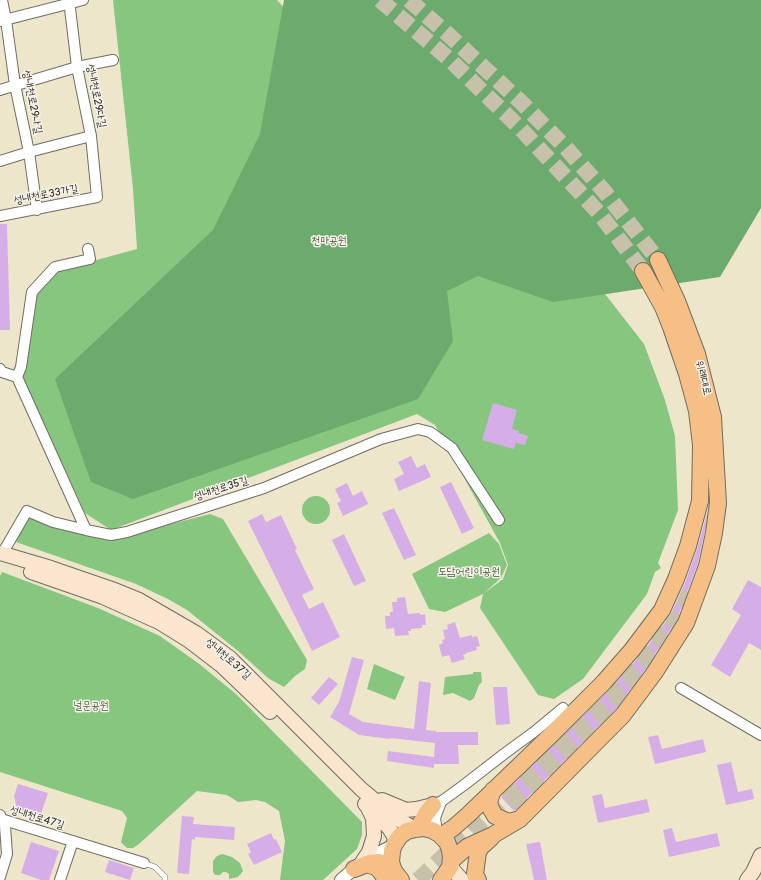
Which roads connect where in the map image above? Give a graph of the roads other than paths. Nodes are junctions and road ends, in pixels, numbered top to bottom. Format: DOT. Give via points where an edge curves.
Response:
graph roads {
  1 [pos="2,0"];
  2 [pos="83,0"];
  3 [pos="70,1"];
  4 [pos="3,20"];
  5 [pos="113,60"];
  6 [pos="77,67"];
  7 [pos="15,85"];
  8 [pos="0,90"];
  9 [pos="91,136"];
  10 [pos="29,152"];
  11 [pos="0,161"];
  12 [pos="97,197"];
  13 [pos="37,210"];
  14 [pos="0,216"];
  15 [pos="88,249"];
  16 [pos="658,260"];
  17 [pos="643,271"];
  18 [pos="0,369"];
  19 [pos="17,377"];
  20 [pos="499,520"];
  21 [pos="86,530"];
  22 [pos="1,557"];
  23 [pos="681,688"];
  24 [pos="563,708"];
  25 [pos="280,716"];
  26 [pos="761,735"];
  27 [pos="361,789"];
  28 [pos="493,790"];
  29 [pos="438,803"];
  30 [pos="367,806"];
  31 [pos="1,817"];
  32 [pos="520,819"];
  33 [pos="417,828"];
  34 [pos="439,834"];
  35 [pos="493,835"];
  36 [pos="73,841"];
  37 [pos="394,844"];
  38 [pos="761,855"];
  39 [pos="451,862"];
  40 [pos="144,863"];
  41 [pos="361,865"];
  42 [pos="0,875"];
  43 [pos="394,877"];
  44 [pos="60,880"];
  45 [pos="165,880"];
  46 [pos="340,880"];
  47 [pos="441,880"];
  48 [pos="462,880"];
  49 [pos="478,880"];
  50 [pos="747,880"];
  1 -- 4 [label="street, 성내천로29나길"];
  2 -- 3 [label="street"];
  3 -- 4 [label="street"];
  3 -- 6 [label="street, 성내천로29다길"];
  4 -- 7 [label="street, 성내천로29나길"];
  5 -- 6 [label="street"];
  6 -- 7 [label="street"];
  6 -- 9 [label="street, 성내천로29다길"];
  7 -- 8 [label="street"];
  7 -- 10 [label="street, 성내천로29나길"];
  9 -- 10 [label="street"];
  9 -- 12 [label="street, 성내천로29다길"];
  10 -- 11 [label="street"];
  10 -- 13 [label="street, 성내천로29나길"];
  12 -- 13 [label="street, 성내천로33가길"];
  13 -- 14 [label="street, 성내천로33가길"];
  15 -- 19 [label="street" via="90,259 55,267 32,292"];
  16 -- 32 [label="main road, 위례대로" via="697,354 713,417 718,503 707,566 686,623 624,715"];
  17 -- 28 [label="main road, 위례대로" via="671,327 697,411 701,445 700,501 688,546 662,610 632,650 604,682"];
  18 -- 19 [label="street"];
  19 -- 21 [label="street"];
  20 -- 21 [label="street, 성내천로35길" via="452,448 430,432 418,429 381,439 264,488 127,532 111,535"];
  21 -- 22 [label="street, 성내천로35길" via="54,522 27,511"];
  22 -- 25 [label="main road, 성내천로37길" via="112,589 139,600 196,633 218,649 240,669"];
  23 -- 26 [label="street"];
  24 -- 29 [label="street"];
  25 -- 27 [label="main road, 성내천로37길"];
  25 -- 30 [label="main road, 성내천로37길"];
  27 -- 29 [label="main road" via="406,810"];
  27 -- 33 [label="main road, 성내천로37길" via="396,818"];
  28 -- 32 [label="main road" via="489,802 496,816 509,822"];
  28 -- 34 [label="main road, 위례대로" via="468,815"];
  29 -- 33 [label="main road" via="426,814"];
  29 -- 34 [label="street" via="435,818"];
  30 -- 37 [label="main road, 성내천로37길" via="389,828 394,836"];
  30 -- 41 [label="main road" via="373,818 374,836"];
  31 -- 36 [label="street, 성내천로47길"];
  31 -- 42 [label="street" via="5,826 7,854"];
  32 -- 35 [label="main road, 위례대로"];
  33 -- 34 [label="main road"];
  33 -- 37 [label="main road" via="404,833"];
  34 -- 39 [label="main road" via="450,850"];
  35 -- 39 [label="main road" via="467,847"];
  35 -- 49 [label="main road" via="478,852 475,874"];
  36 -- 40 [label="street"];
  36 -- 44 [label="street, 성내천로47길"];
  37 -- 41 [label="street"];
  37 -- 43 [label="main road" via="391,859"];
  38 -- 50 [label="main road"];
  39 -- 47 [label="main road"];
  39 -- 48 [label="main road"];
  40 -- 45 [label="lane" via="155,867"];
  41 -- 43 [label="main road" via="379,862 388,865"];
  41 -- 46 [label="street"];
}
